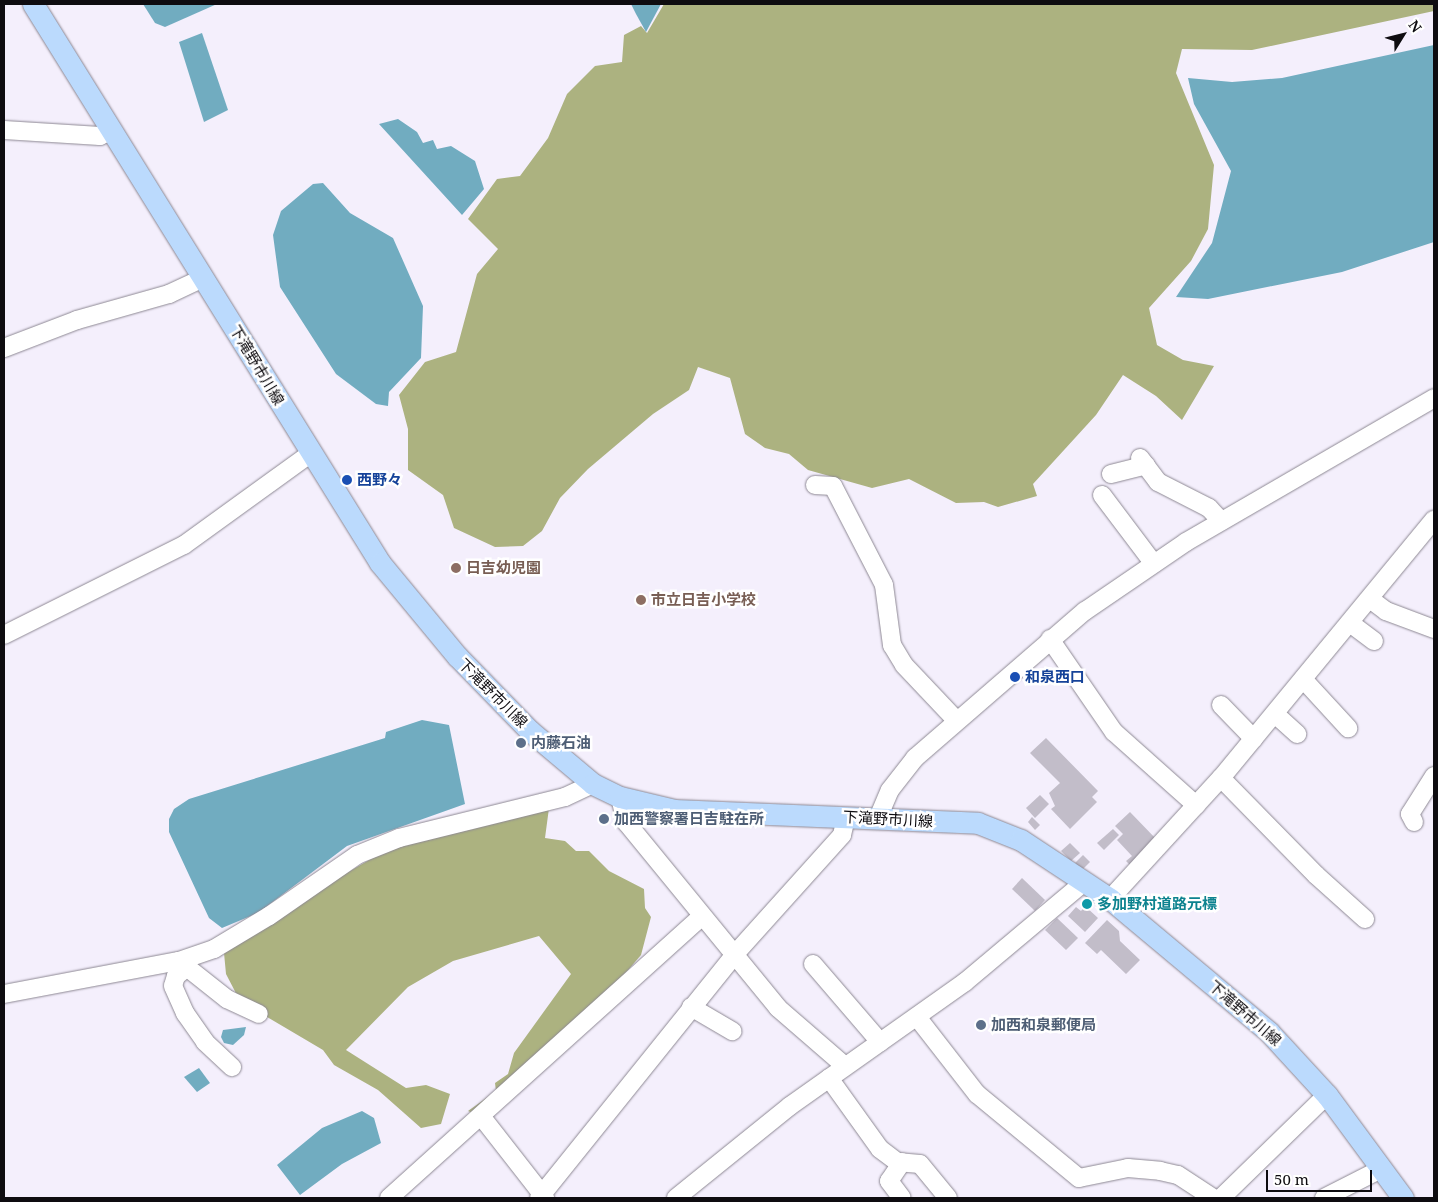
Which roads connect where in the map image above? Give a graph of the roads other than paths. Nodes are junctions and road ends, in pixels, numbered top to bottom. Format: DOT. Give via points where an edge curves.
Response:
graph roads {
  1 [pos="33,4"];
  2 [pos="4,130"];
  3 [pos="112,130"];
  4 [pos="204,278"];
  5 [pos="4,348"];
  6 [pos="1434,398"];
  7 [pos="311,453"];
  8 [pos="1111,474"];
  9 [pos="815,485"];
  10 [pos="1102,495"];
  11 [pos="1434,520"];
  12 [pos="1221,521"];
  13 [pos="1154,564"];
  14 [pos="1370,599"];
  15 [pos="1350,623"];
  16 [pos="1434,629"];
  17 [pos="4,632"];
  18 [pos="1050,639"];
  19 [pos="1374,641"];
  20 [pos="1303,679"];
  21 [pos="1221,705"];
  22 [pos="1275,714"];
  23 [pos="956,720"];
  24 [pos="1348,728"];
  25 [pos="1297,734"];
  26 [pos="1254,739"];
  27 [pos="1434,776"];
  28 [pos="1221,778"];
  29 [pos="593,784"];
  30 [pos="620,797"];
  31 [pos="1196,805"];
  32 [pos="846,817"];
  33 [pos="878,818"];
  34 [pos="1414,822"];
  35 [pos="1084,882"];
  36 [pos="1110,899"];
  37 [pos="702,916"];
  38 [pos="1365,919"];
  39 [pos="735,954"];
  40 [pos="812,964"];
  41 [pos="183,965"];
  42 [pos="4,994"];
  43 [pos="691,1007"];
  44 [pos="259,1014"];
  45 [pos="917,1017"];
  46 [pos="732,1030"];
  47 [pos="880,1042"];
  48 [pos="845,1066"];
  49 [pos="232,1067"];
  50 [pos="829,1078"];
  51 [pos="1327,1095"];
  52 [pos="482,1116"];
  53 [pos="902,1162"];
  54 [pos="1381,1169"];
  55 [pos="542,1197"];
  56 [pos="389,1198"];
  57 [pos="676,1198"];
  58 [pos="902,1198"];
  59 [pos="948,1198"];
  60 [pos="1213,1198"];
  61 [pos="1220,1198"];
  62 [pos="1324,1198"];
  63 [pos="1403,1198"];
  1 -- 3 [label="main road, 下滝野市川線"];
  2 -- 3 [label="street" via="100,136"];
  3 -- 4 [label="main road, 下滝野市川線"];
  4 -- 5 [label="street" via="169,294 78,320"];
  4 -- 7 [label="main road, 下滝野市川線"];
  6 -- 12 [label="street"];
  7 -- 17 [label="street" via="184,546"];
  7 -- 29 [label="main road, 下滝野市川線" via="380,563 457,656 530,731"];
  8 -- 12 [label="street" via="1143,461 1158,482 1209,508"];
  9 -- 23 [label="street" via="833,486 884,585 892,646 904,665"];
  10 -- 13 [label="street"];
  11 -- 14 [label="street"];
  12 -- 13 [label="street"];
  13 -- 18 [label="street"];
  14 -- 15 [label="street"];
  14 -- 16 [label="street" via="1386,610"];
  15 -- 19 [label="street"];
  15 -- 20 [label="street"];
  18 -- 23 [label="street"];
  18 -- 31 [label="street" via="1114,732"];
  20 -- 22 [label="street"];
  20 -- 24 [label="street"];
  21 -- 26 [label="street"];
  22 -- 25 [label="street"];
  22 -- 26 [label="street"];
  23 -- 33 [label="street" via="915,758 890,790"];
  26 -- 28 [label="street"];
  27 -- 34 [label="street" via="1410,814"];
  28 -- 31 [label="street"];
  28 -- 38 [label="street" via="1316,875"];
  29 -- 30 [label="main road, 下滝野市川線"];
  29 -- 41 [label="street" via="565,797 400,838 357,855 262,920"];
  30 -- 32 [label="main road, 下滝野市川線" via="674,810"];
  30 -- 37 [label="street" via="626,822"];
  31 -- 36 [label="street"];
  32 -- 33 [label="main road, 下滝野市川線"];
  32 -- 39 [label="street" via="842,835"];
  33 -- 35 [label="main road, 下滝野市川線" via="978,823 1021,840"];
  35 -- 36 [label="main road, 下滝野市川線"];
  35 -- 45 [label="street" via="1013,944"];
  36 -- 51 [label="main road, 下滝野市川線" via="1269,1032"];
  37 -- 39 [label="street"];
  37 -- 52 [label="street"];
  39 -- 43 [label="street"];
  39 -- 48 [label="street" via="778,1008"];
  40 -- 47 [label="street"];
  41 -- 42 [label="street"];
  41 -- 44 [label="street" via="227,999"];
  41 -- 49 [label="street" via="173,986 185,1013 205,1042"];
  43 -- 46 [label="street"];
  43 -- 55 [label="street"];
  45 -- 47 [label="street"];
  45 -- 60 [label="street" via="978,1094 1079,1178 1128,1168 1160,1171 1178,1175"];
  47 -- 48 [label="street"];
  48 -- 50 [label="street"];
  50 -- 53 [label="street" via="880,1150"];
  50 -- 57 [label="street"];
  51 -- 54 [label="main road, 下滝野市川線"];
  51 -- 61 [label="street"];
  52 -- 55 [label="street"];
  52 -- 56 [label="street"];
  53 -- 58 [label="street" via="889,1181"];
  53 -- 59 [label="street" via="920,1164"];
  54 -- 62 [label="street"];
  54 -- 63 [label="main road, 下滝野市川線"];
}
